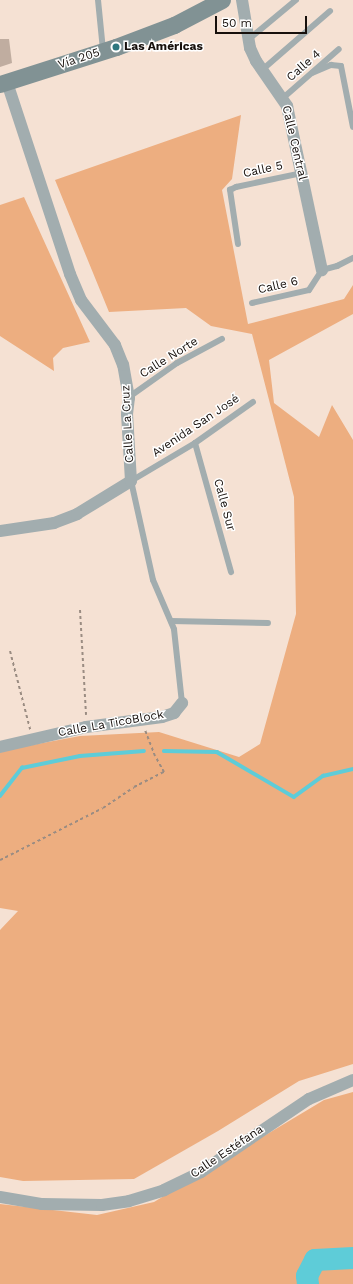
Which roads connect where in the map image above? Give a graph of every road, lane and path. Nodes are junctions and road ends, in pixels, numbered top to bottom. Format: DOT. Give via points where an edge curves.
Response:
graph roads {
  1 [pos="98,0"];
  2 [pos="222,0"];
  3 [pos="296,0"];
  4 [pos="245,2"];
  5 [pos="330,11"];
  6 [pos="249,38"];
  7 [pos="339,49"];
  8 [pos="103,52"];
  9 [pos="262,70"];
  10 [pos="312,73"];
  11 [pos="4,83"];
  12 [pos="283,98"];
  13 [pos="353,127"];
  14 [pos="302,173"];
  15 [pos="238,244"];
  16 [pos="353,258"];
  17 [pos="322,270"];
  18 [pos="252,303"];
  19 [pos="222,339"];
  20 [pos="129,398"];
  21 [pos="253,402"];
  22 [pos="196,443"];
  23 [pos="131,481"];
  24 [pos="0,531"];
  25 [pos="231,572"];
  26 [pos="80,610"];
  27 [pos="171,621"];
  28 [pos="268,623"];
  29 [pos="10,651"];
  30 [pos="182,703"];
  31 [pos="141,719"];
  32 [pos="86,727"];
  33 [pos="32,739"];
  34 [pos="0,747"];
  35 [pos="0,860"];
  36 [pos="353,1080"];
  37 [pos="0,1197"];
  1 -- 8 [label="lane"];
  2 -- 8 [label="main road, Vía 205" via="174,25"];
  3 -- 6 [label="lane"];
  4 -- 6 [label="street, Calle Central"];
  5 -- 9 [label="lane"];
  6 -- 9 [label="street, Calle Central" via="256,61"];
  7 -- 10 [label="lane, Calle 4"];
  8 -- 11 [label="main road, Vía 205"];
  9 -- 12 [label="street, Calle Central"];
  10 -- 12 [label="lane, Calle 4"];
  10 -- 13 [label="lane" via="331,65 341,66"];
  11 -- 20 [label="street, Calle La Cruz" via="70,274 81,300 116,345 123,365"];
  12 -- 14 [label="street, Calle Central" via="292,122"];
  14 -- 15 [label="lane, Calle 5" via="236,186 230,190"];
  14 -- 17 [label="street, Calle Central"];
  16 -- 17 [label="lane"];
  17 -- 18 [label="lane, Calle 6" via="309,290"];
  19 -- 20 [label="lane, Calle Norte" via="177,363"];
  20 -- 23 [label="street, Calle La Cruz" via="127,414"];
  21 -- 22 [label="lane, Avenida San José"];
  22 -- 23 [label="lane, Avenida San José"];
  22 -- 25 [label="lane, Calle Sur"];
  23 -- 24 [label="street" via="77,514 54,523"];
  23 -- 27 [label="lane, Calle La TicoBlock" via="152,580"];
  26 -- 32 [label="path"];
  27 -- 28 [label="lane"];
  27 -- 30 [label="lane, Calle La TicoBlock"];
  29 -- 33 [label="path"];
  30 -- 31 [label="street, Calle La TicoBlock" via="174,714"];
  31 -- 32 [label="street, Calle La TicoBlock"];
  31 -- 35 [label="path" via="164,772 134,787 103,808"];
  32 -- 33 [label="street, Calle La TicoBlock"];
  33 -- 34 [label="street, Calle La TicoBlock"];
  36 -- 37 [label="street, Calle Estéfana" via="309,1099 201,1172 164,1190 129,1201 102,1205 72,1206"];
}
